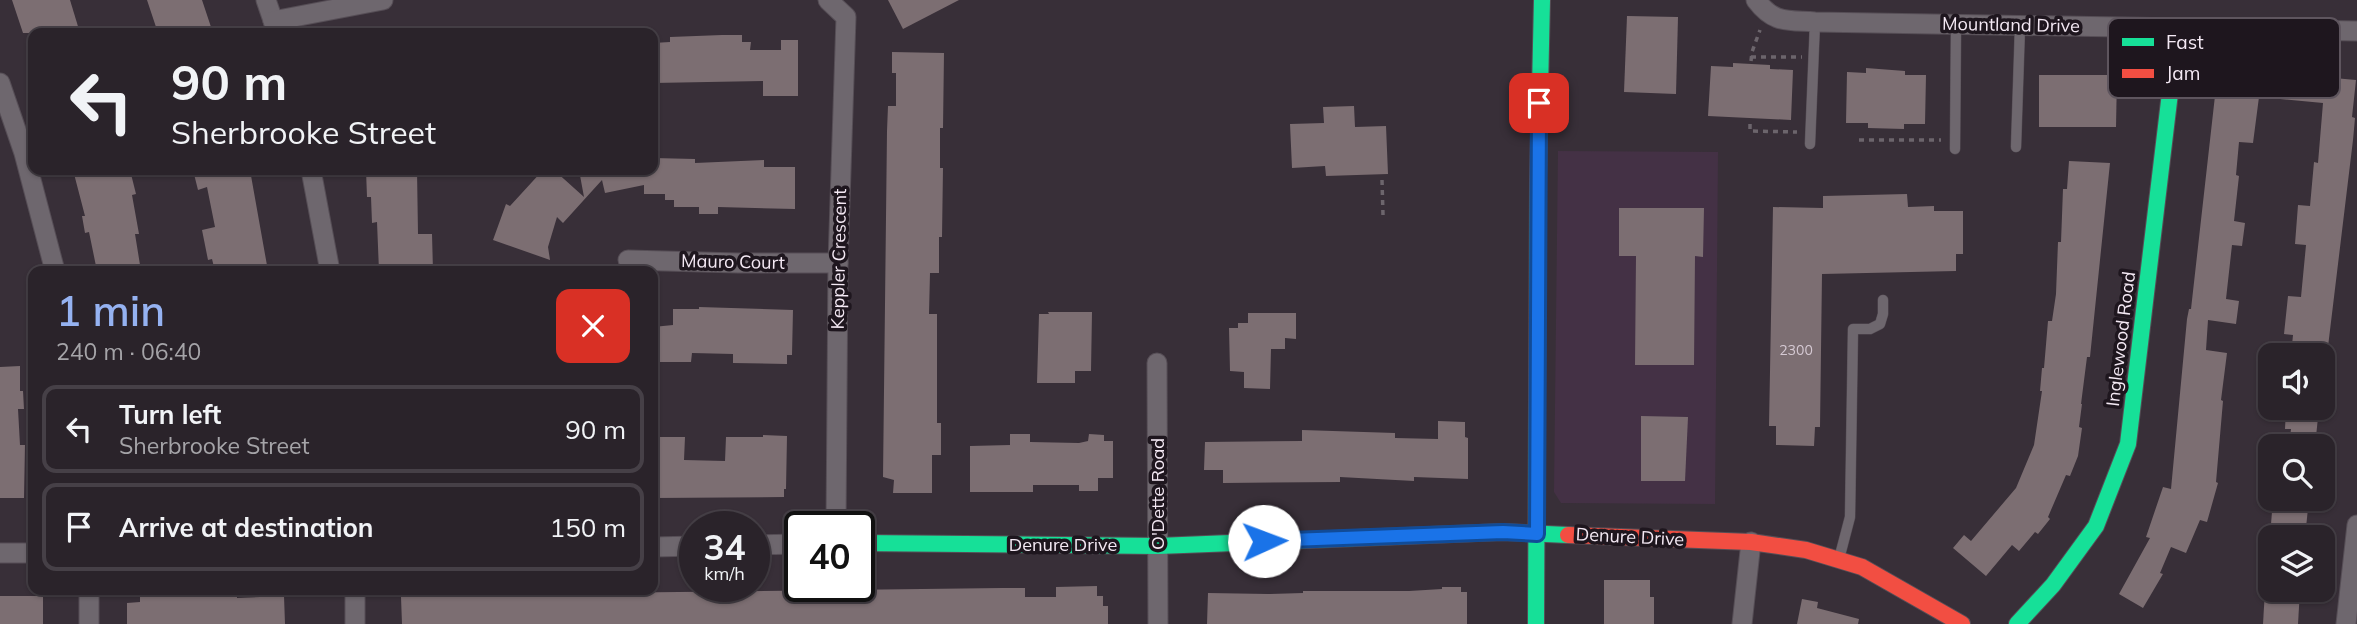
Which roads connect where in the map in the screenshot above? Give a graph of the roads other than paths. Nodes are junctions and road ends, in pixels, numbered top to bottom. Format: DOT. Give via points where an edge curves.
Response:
graph roads {
  1 [pos="267,0"];
  2 [pos="383,0"];
  3 [pos="828,0"];
  4 [pos="1542,0"];
  5 [pos="1761,7"];
  6 [pos="1815,22"];
  7 [pos="1956,24"];
  8 [pos="2020,26"];
  9 [pos="2108,26"];
  10 [pos="275,27"];
  11 [pos="0,83"];
  12 [pos="2169,98"];
  13 [pos="1810,144"];
  14 [pos="1955,144"];
  15 [pos="2016,147"];
  16 [pos="28,168"];
  17 [pos="30,175"];
  18 [pos="312,175"];
  19 [pos="628,260"];
  20 [pos="838,263"];
  21 [pos="54,266"];
  22 [pos="329,266"];
  23 [pos="1883,300"];
  24 [pos="1157,363"];
  25 [pos="836,511"];
  26 [pos="2357,525"];
  27 [pos="1537,534"];
  28 [pos="1751,542"];
  29 [pos="875,543"];
  30 [pos="1158,545"];
  31 [pos="679,546"];
  32 [pos="658,547"];
  33 [pos="0,553"];
  34 [pos="28,553"];
  35 [pos="1839,560"];
  36 [pos="89,595"];
  37 [pos="355,595"];
  38 [pos="89,624"];
  39 [pos="355,624"];
  40 [pos="1158,624"];
  41 [pos="1536,624"];
  42 [pos="1742,624"];
  43 [pos="1962,624"];
  44 [pos="2017,624"];
  45 [pos="2346,624"];
  1 -- 10 [label="street"];
  2 -- 10 [label="street"];
  3 -- 20 [label="street, Keppler Crescent" via="846,17"];
  4 -- 27 [label="street"];
  5 -- 6 [label="street, Mountland Drive" via="1781,20"];
  6 -- 7 [label="street, Mountland Drive"];
  6 -- 13 [label="lane"];
  7 -- 8 [label="street, Mountland Drive"];
  7 -- 14 [label="lane"];
  8 -- 9 [label="street, Mountland Drive"];
  8 -- 15 [label="lane"];
  11 -- 16 [label="street"];
  12 -- 44 [label="street, Inglewood Road" via="2128,444 2096,526"];
  17 -- 21 [label="street"];
  18 -- 22 [label="street"];
  19 -- 20 [label="street, Mauro Court"];
  20 -- 25 [label="street, Keppler Crescent"];
  23 -- 35 [label="lane" via="1880,324 1853,329 1850,517"];
  24 -- 30 [label="street, O'Dette Road"];
  26 -- 45 [label="street"];
  27 -- 28 [label="street, Denure Drive"];
  27 -- 30 [label="street, Denure Drive"];
  27 -- 41 [label="street"];
  28 -- 35 [label="street, Denure Drive"];
  28 -- 42 [label="street"];
  29 -- 30 [label="street, Denure Drive"];
  30 -- 40 [label="street, O'Dette Road"];
  31 -- 32 [label="street"];
  33 -- 34 [label="street"];
  35 -- 43 [label="street, Denure Drive" via="1862,567"];
  36 -- 38 [label="street"];
  37 -- 39 [label="street"];
}
